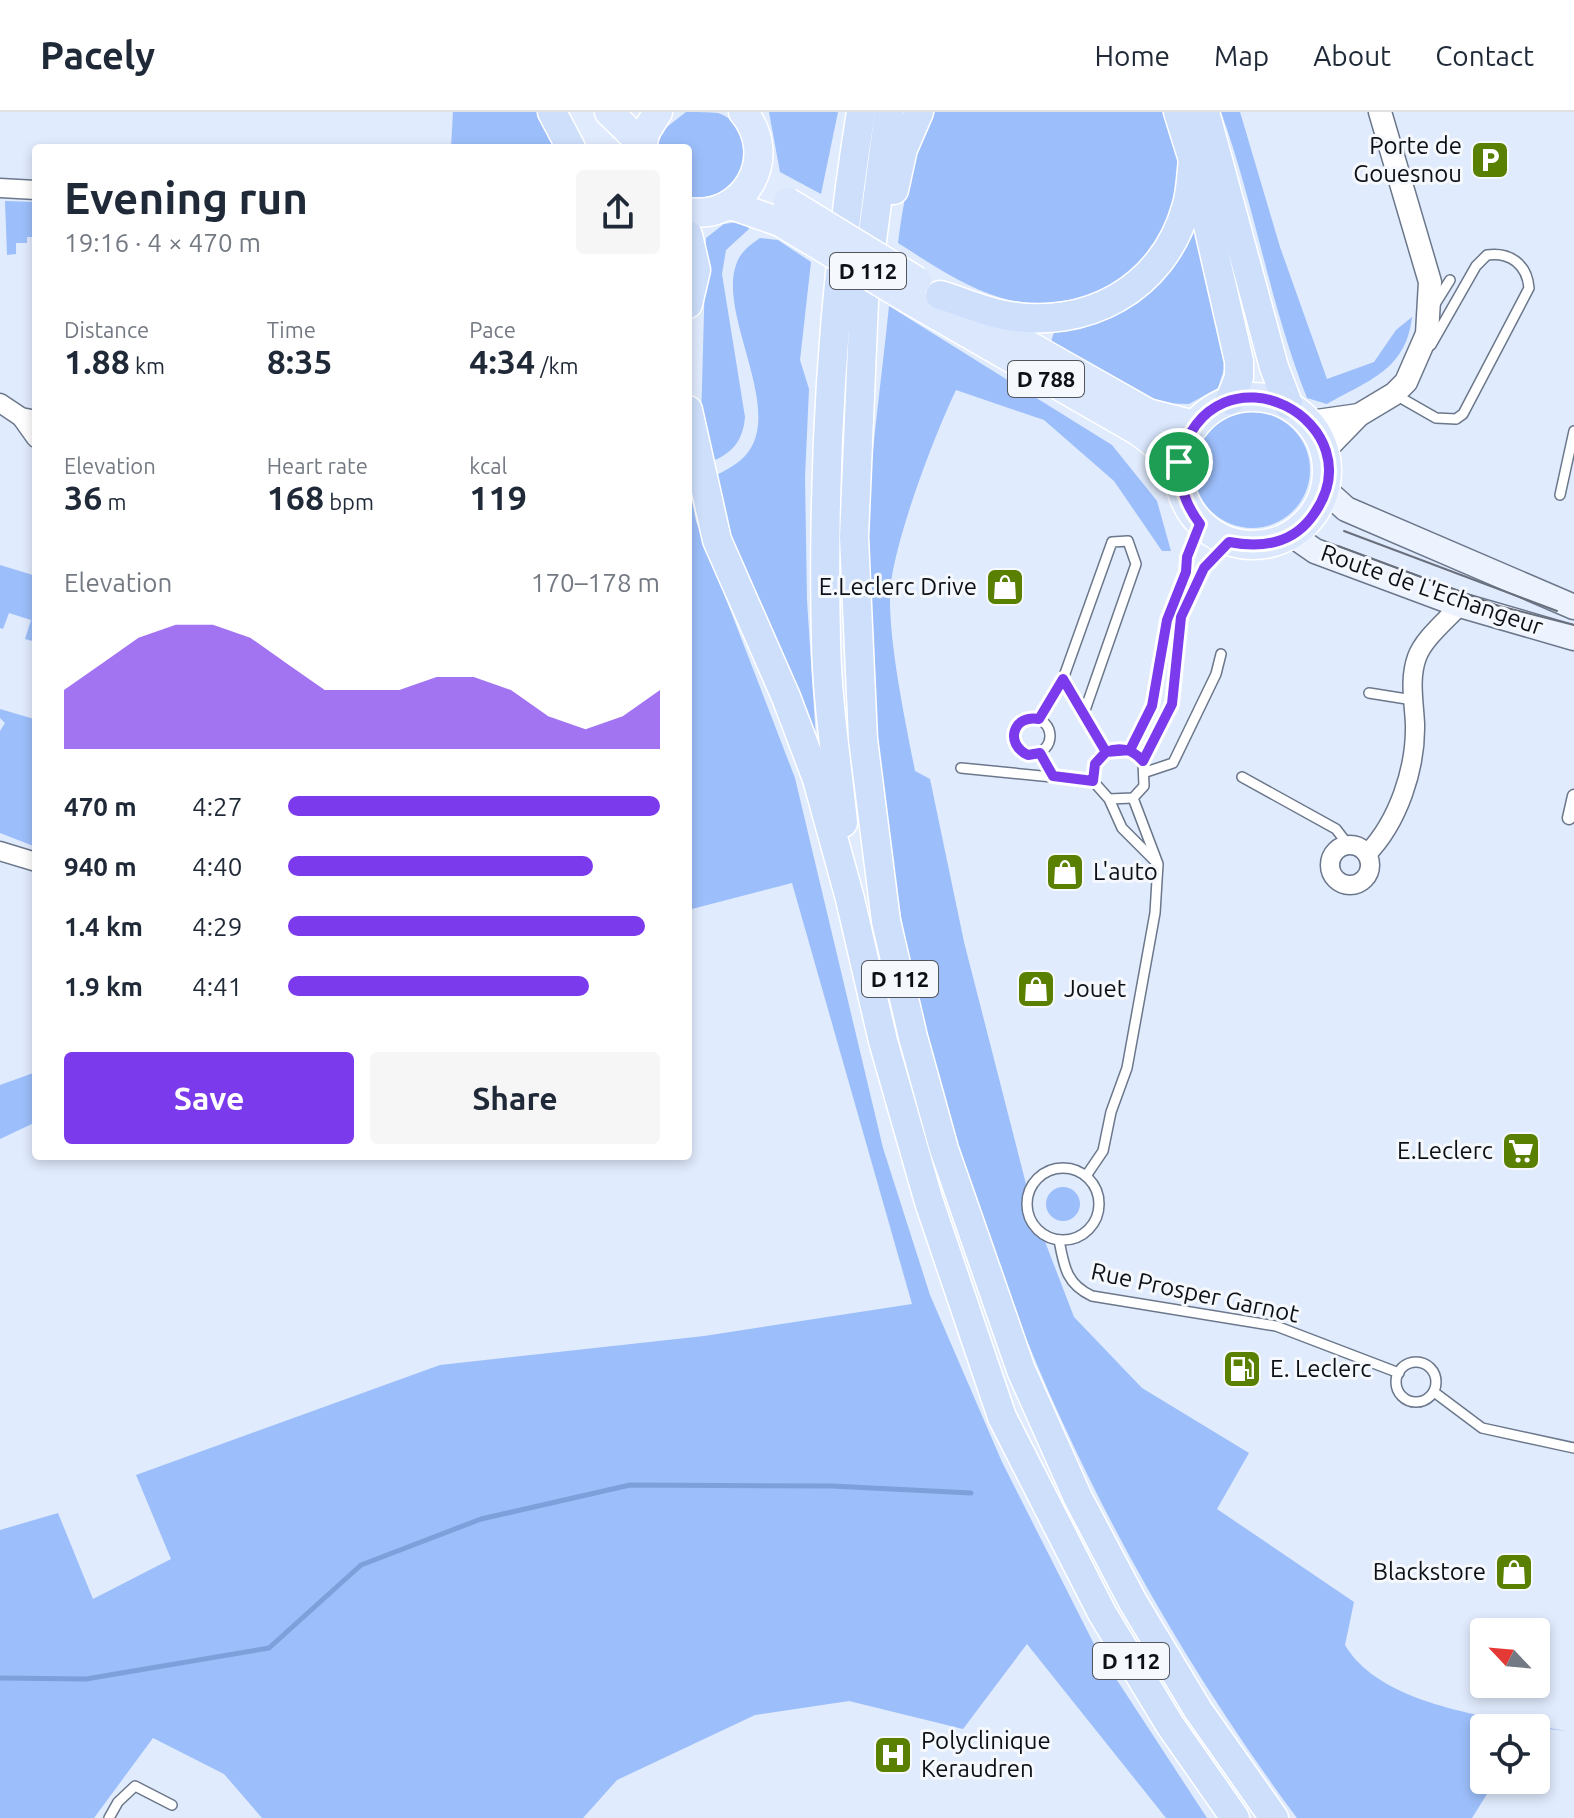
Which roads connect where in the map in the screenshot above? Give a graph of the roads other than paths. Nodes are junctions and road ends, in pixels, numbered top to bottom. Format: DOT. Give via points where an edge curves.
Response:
graph roads {
  1 [pos="552,112"];
  2 [pos="609,112"];
  3 [pos="658,112"];
  4 [pos="743,112"];
  5 [pos="861,112"];
  6 [pos="889,112"];
  7 [pos="919,112"];
  8 [pos="1178,112"];
  9 [pos="1205,112"];
  10 [pos="1380,112"];
  11 [pos="569,144"];
  12 [pos="640,144"];
  13 [pos="643,144"];
  14 [pos="1193,160"];
  15 [pos="757,173"];
  16 [pos="0,188"];
  17 [pos="32,190"];
  18 [pos="731,205"];
  19 [pos="692,212"];
  20 [pos="784,212"];
  21 [pos="692,252"];
  22 [pos="1450,280"];
  23 [pos="692,287"];
  24 [pos="922,292"];
  25 [pos="1431,311"];
  26 [pos="1410,374"];
  27 [pos="1394,394"];
  28 [pos="1230,400"];
  29 [pos="0,403"];
  30 [pos="1288,404"];
  31 [pos="1359,415"];
  32 [pos="29,418"];
  33 [pos="1310,422"];
  34 [pos="1195,425"];
  35 [pos="692,428"];
  36 [pos="1574,431"];
  37 [pos="857,432"];
  38 [pos="1325,450"];
  39 [pos="1179,462"];
  40 [pos="1326,491"];
  41 [pos="1560,495"];
  42 [pos="1200,524"];
  43 [pos="1292,535"];
  44 [pos="1229,542"];
  45 [pos="1460,605"];
  46 [pos="1574,607"];
  47 [pos="1574,638"];
  48 [pos="1221,654"];
  49 [pos="1063,679"];
  50 [pos="1369,693"];
  51 [pos="1413,700"];
  52 [pos="1084,713"];
  53 [pos="1039,719"];
  54 [pos="1130,750"];
  55 [pos="1106,752"];
  56 [pos="1040,753"];
  57 [pos="1143,761"];
  58 [pos="961,768"];
  59 [pos="1146,772"];
  60 [pos="1053,776"];
  61 [pos="1242,777"];
  62 [pos="1093,781"];
  63 [pos="1574,796"];
  64 [pos="1133,798"];
  65 [pos="1109,799"];
  66 [pos="1569,818"];
  67 [pos="1358,850"];
  68 [pos="0,851"];
  69 [pos="32,861"];
  70 [pos="1158,864"];
  71 [pos="850,899"];
  72 [pos="1086,1176"];
  73 [pos="1059,1240"];
  74 [pos="1399,1373"];
  75 [pos="1434,1392"];
  76 [pos="1574,1448"];
  77 [pos="172,1805"];
  78 [pos="109,1818"];
  79 [pos="1235,1818"];
  80 [pos="1274,1818"];
  1 -- 11 [label="highway"];
  2 -- 12 [label="main road"];
  3 -- 13 [label="main road"];
  4 -- 15 [label="main road" via="759,144"];
  5 -- 71 [label="highway, D 112" via="846,203 827,446 826,643"];
  6 -- 37 [label="highway, D 112" via="864,301"];
  7 -- 37 [label="highway" via="903,149 887,223"];
  8 -- 14 [label="highway"];
  9 -- 30 [label="highway"];
  10 -- 25 [label="street" via="1430,282"];
  14 -- 24 [label="highway" via="1187,207 1174,240 1152,273 1126,294 1092,310 1047,319 1003,315"];
  14 -- 28 [label="highway" via="1239,361"];
  15 -- 18 [label="main road"];
  15 -- 20 [label="main road"];
  16 -- 17 [label="street"];
  18 -- 19 [label="main road"];
  18 -- 20 [label="main road"];
  20 -- 24 [label="main road, D 788, bridge"];
  21 -- 23 [label="highway"];
  22 -- 25 [label="lane"];
  24 -- 34 [label="main road, D 788" via="1148,413"];
  24 -- 39 [label="main road, D 788"];
  25 -- 26 [label="street" via="1422,352"];
  26 -- 27 [label="street"];
  26 -- 27 [label="lane" via="1487,255 1509,256 1523,267 1529,288 1463,414 1436,418"];
  27 -- 31 [label="street"];
  28 -- 30 [label="main road" via="1250,396"];
  28 -- 34 [label="main road"];
  29 -- 32 [label="street"];
  30 -- 33 [label="main road"];
  31 -- 33 [label="street"];
  31 -- 38 [label="street"];
  33 -- 38 [label="main road"];
  34 -- 39 [label="main road"];
  35 -- 71 [label="highway" via="717,540 817,779"];
  36 -- 41 [label="lane"];
  37 -- 80 [label="highway, D 112" via="854,537 865,754 886,921 944,1149 1021,1370 1078,1498 1190,1697"];
  38 -- 40 [label="main road"];
  39 -- 42 [label="main road" via="1187,506"];
  40 -- 43 [label="main road" via="1318,509"];
  40 -- 46 [label="main road, Route de L'Echangeur" via="1346,509"];
  42 -- 44 [label="main road"];
  42 -- 54 [label="lane" via="1167,620 1152,706"];
  43 -- 44 [label="main road" via="1272,544"];
  43 -- 45 [label="main road, Route de L'Echangeur" via="1315,551"];
  44 -- 57 [label="lane" via="1204,568 1181,617 1172,704"];
  45 -- 47 [label="main road, Route de L'Echangeur"];
  45 -- 51 [label="street" via="1417,656"];
  48 -- 59 [label="lane" via="1173,763"];
  49 -- 52 [label="lane"];
  49 -- 52 [label="lane" via="1112,542 1128,541 1136,564"];
  49 -- 53 [label="lane"];
  50 -- 51 [label="lane"];
  51 -- 67 [label="street" via="1412,762 1383,837"];
  52 -- 55 [label="lane"];
  53 -- 56 [label="lane" via="1050,738"];
  53 -- 56 [label="lane" via="1022,720 1013,736 1022,752"];
  54 -- 55 [label="lane"];
  54 -- 57 [label="lane"];
  55 -- 62 [label="lane" via="1095,764"];
  56 -- 60 [label="lane"];
  57 -- 59 [label="lane"];
  58 -- 60 [label="lane"];
  59 -- 64 [label="lane" via="1144,786"];
  60 -- 62 [label="lane"];
  61 -- 67 [label="lane" via="1336,829"];
  62 -- 65 [label="lane"];
  63 -- 66 [label="street"];
  64 -- 65 [label="lane"];
  64 -- 70 [label="lane"];
  65 -- 70 [label="lane" via="1122,828"];
  68 -- 69 [label="street"];
  70 -- 72 [label="lane" via="1155,913 1127,1068 1103,1151"];
  71 -- 79 [label="highway, D 112" via="929,1202 1002,1417 1102,1613"];
  72 -- 73 [label="lane, Rue Prosper Garnot" via="1097,1193 1094,1223 1079,1236"];
  72 -- 73 [label="lane" via="1057,1168 1032,1185 1029,1215 1040,1232"];
  73 -- 74 [label="lane, Rue Prosper Garnot" via="1066,1276 1092,1296 1276,1326"];
  74 -- 75 [label="lane" via="1397,1386 1404,1398 1424,1401"];
  74 -- 75 [label="lane" via="1409,1364 1429,1367 1436,1378"];
  75 -- 76 [label="lane" via="1482,1428"];
  77 -- 78 [label="lane" via="135,1786"];
}
